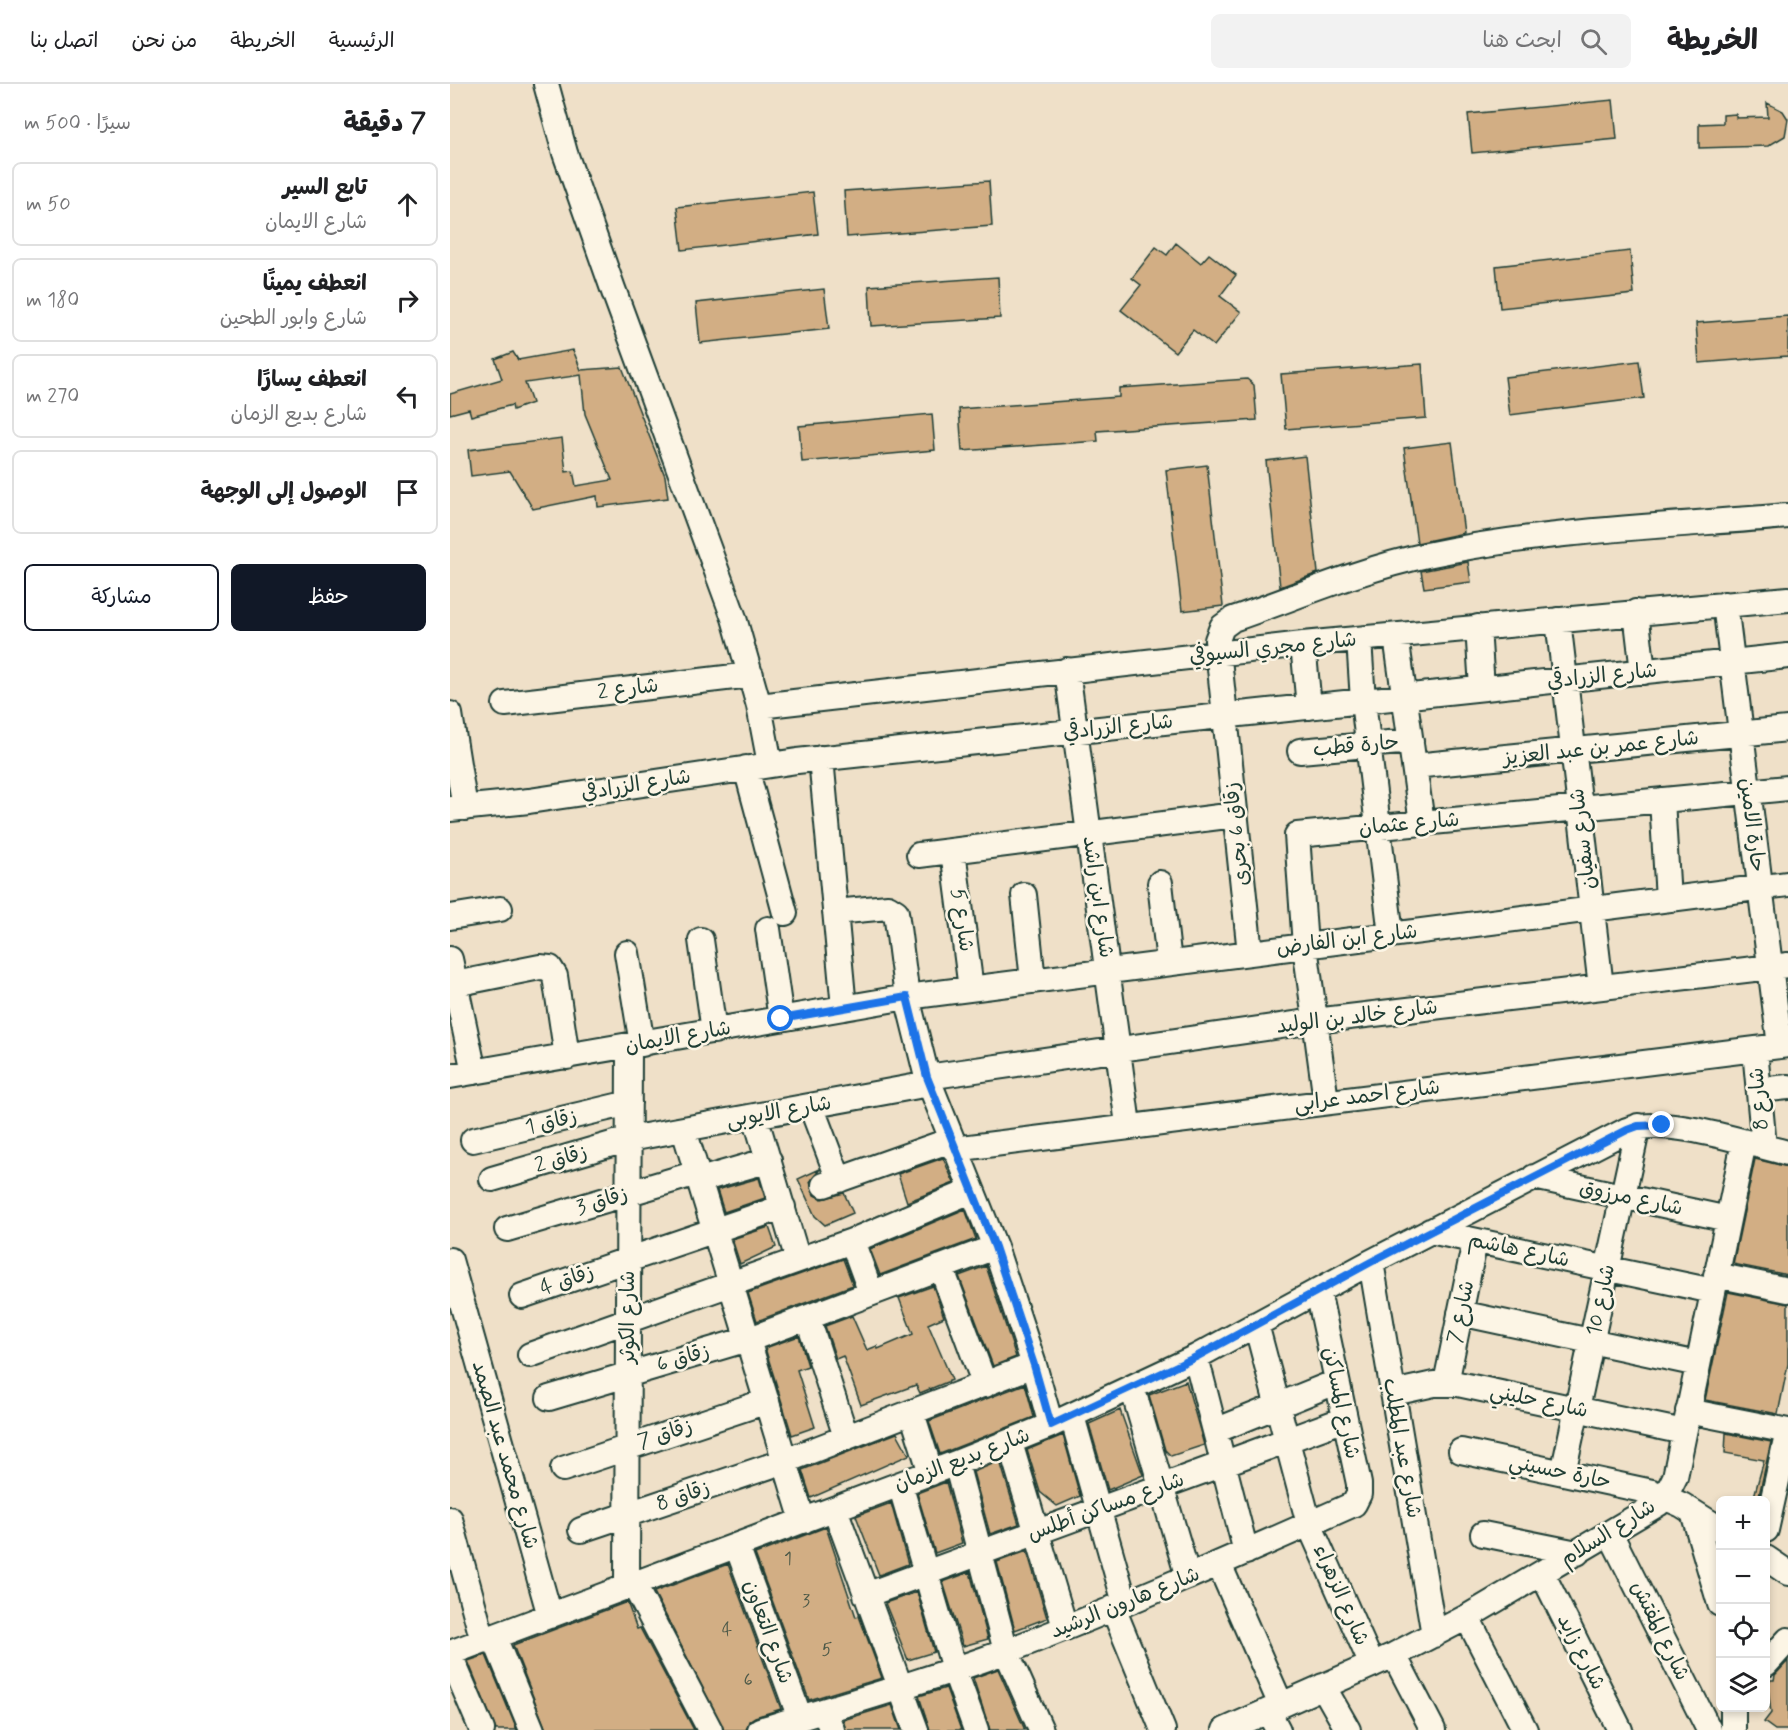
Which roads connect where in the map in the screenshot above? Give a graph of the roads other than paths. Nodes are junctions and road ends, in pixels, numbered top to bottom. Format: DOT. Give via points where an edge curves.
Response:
graph roads {
  1 [pos="546,84"];
  2 [pos="1788,516"];
  3 [pos="1788,599"];
  4 [pos="1725,604"];
  5 [pos="1636,612"];
  6 [pos="1558,620"];
  7 [pos="1478,627"];
  8 [pos="1396,636"];
  9 [pos="1359,639"];
  10 [pos="1303,644"];
  11 [pos="1218,653"];
  12 [pos="1788,656"];
  13 [pos="1731,662"];
  14 [pos="1067,670"];
  15 [pos="1643,672"];
  16 [pos="751,675"];
  17 [pos="1564,680"];
  18 [pos="1482,688"];
  19 [pos="1404,697"];
  20 [pos="1363,701"];
  21 [pos="505,704"];
  22 [pos="759,706"];
  23 [pos="1309,707"];
  24 [pos="450,714"];
  25 [pos="1225,716"];
  26 [pos="1788,729"];
  27 [pos="1075,731"];
  28 [pos="1740,734"];
  29 [pos="1411,741"];
  30 [pos="1368,745"];
  31 [pos="1573,751"];
  32 [pos="1300,752"];
  33 [pos="821,758"];
  34 [pos="758,766"];
  35 [pos="1414,766"];
  36 [pos="1788,788"];
  37 [pos="1748,792"];
  38 [pos="1662,800"];
  39 [pos="458,808"];
  40 [pos="1580,808"];
  41 [pos="1235,815"];
  42 [pos="1422,823"];
  43 [pos="1378,827"];
  44 [pos="1089,833"];
  45 [pos="952,851"];
  46 [pos="919,855"];
  47 [pos="1160,883"];
  48 [pos="1788,884"];
  49 [pos="1760,887"];
  50 [pos="1024,895"];
  51 [pos="1668,899"];
  52 [pos="500,909"];
  53 [pos="1591,909"];
  54 [pos="836,912"];
  55 [pos="450,917"];
  56 [pos="1391,935"];
  57 [pos="701,940"];
  58 [pos="1305,946"];
  59 [pos="627,953"];
  60 [pos="1250,953"];
  61 [pos="450,959"];
  62 [pos="1169,963"];
  63 [pos="1779,966"];
  64 [pos="1108,971"];
  65 [pos="1033,981"];
  66 [pos="455,984"];
  67 [pos="1600,987"];
  68 [pos="971,989"];
  69 [pos="907,997"];
  70 [pos="844,1008"];
  71 [pos="781,1019"];
  72 [pos="1316,1022"];
  73 [pos="714,1031"];
  74 [pos="636,1045"];
  75 [pos="1784,1046"];
  76 [pos="1755,1050"];
  77 [pos="1118,1052"];
  78 [pos="567,1057"];
  79 [pos="474,1072"];
  80 [pos="450,1076"];
  81 [pos="928,1081"];
  82 [pos="1788,1087"];
  83 [pos="1758,1090"];
  84 [pos="1326,1101"];
  85 [pos="629,1103"];
  86 [pos="811,1106"];
  87 [pos="755,1116"];
  88 [pos="1128,1125"];
  89 [pos="1638,1126"];
  90 [pos="684,1130"];
  91 [pos="629,1139"];
  92 [pos="474,1140"];
  93 [pos="952,1145"];
  94 [pos="1754,1145"];
  95 [pos="1788,1153"];
  96 [pos="769,1161"];
  97 [pos="699,1177"];
  98 [pos="1534,1177"];
  99 [pos="492,1179"];
  100 [pos="971,1191"];
  101 [pos="629,1193"];
  102 [pos="1623,1196"];
  103 [pos="783,1208"];
  104 [pos="1728,1219"];
  105 [pos="507,1229"];
  106 [pos="715,1231"];
  107 [pos="1430,1231"];
  108 [pos="852,1241"];
  109 [pos="1475,1241"];
  110 [pos="995,1247"];
  111 [pos="629,1259"];
  112 [pos="450,1260"];
  113 [pos="798,1260"];
  114 [pos="1371,1262"];
  115 [pos="941,1267"];
  116 [pos="1607,1269"];
  117 [pos="1715,1283"];
  118 [pos="731,1285"];
  119 [pos="1788,1290"];
  120 [pos="1318,1291"];
  121 [pos="871,1293"];
  122 [pos="522,1296"];
  123 [pos="1460,1313"];
  124 [pos="808,1319"];
  125 [pos="628,1320"];
  126 [pos="1256,1324"];
  127 [pos="748,1338"];
  128 [pos="1592,1341"];
  129 [pos="530,1355"];
  130 [pos="1196,1357"];
  131 [pos="1698,1364"];
  132 [pos="1034,1365"];
  133 [pos="628,1374"];
  134 [pos="1336,1382"];
  135 [pos="1446,1383"];
  136 [pos="985,1384"];
  137 [pos="1132,1387"];
  138 [pos="1393,1393"];
  139 [pos="549,1398"];
  140 [pos="766,1401"];
  141 [pos="1278,1405"];
  142 [pos="1577,1409"];
  143 [pos="912,1413"];
  144 [pos="1345,1419"];
  145 [pos="1062,1420"];
  146 [pos="1686,1421"];
  147 [pos="1215,1431"];
  148 [pos="1788,1431"];
  149 [pos="846,1437"];
  150 [pos="1287,1440"];
  151 [pos="1010,1443"];
  152 [pos="628,1446"];
  153 [pos="1461,1451"];
  154 [pos="785,1461"];
  155 [pos="956,1463"];
  156 [pos="1223,1464"];
  157 [pos="563,1469"];
  158 [pos="931,1473"];
  159 [pos="1563,1473"];
  160 [pos="900,1484"];
  161 [pos="1162,1486"];
  162 [pos="1665,1497"];
  163 [pos="1345,1508"];
  164 [pos="835,1509"];
  165 [pos="1099,1510"];
  166 [pos="1693,1512"];
  167 [pos="1770,1512"];
  168 [pos="628,1515"];
  169 [pos="450,1519"];
  170 [pos="803,1521"];
  171 [pos="1309,1524"];
  172 [pos="1716,1526"];
  173 [pos="581,1530"];
  174 [pos="1037,1532"];
  175 [pos="1611,1533"];
  176 [pos="1483,1534"];
  177 [pos="737,1546"];
  178 [pos="1246,1552"];
  179 [pos="980,1553"];
  180 [pos="1577,1553"];
  181 [pos="1770,1561"];
  182 [pos="1219,1564"];
  183 [pos="926,1573"];
  184 [pos="1542,1573"];
  185 [pos="1788,1573"];
  186 [pos="1188,1577"];
  187 [pos="631,1586"];
  188 [pos="1716,1590"];
  189 [pos="866,1595"];
  190 [pos="1119,1605"];
  191 [pos="550,1616"];
  192 [pos="1467,1617"];
  193 [pos="1065,1627"];
  194 [pos="1434,1635"];
  195 [pos="489,1639"];
  196 [pos="1788,1640"];
  197 [pos="1006,1651"];
  198 [pos="450,1654"];
  199 [pos="1383,1660"];
  200 [pos="1770,1660"];
  201 [pos="954,1669"];
  202 [pos="1323,1686"];
  203 [pos="900,1687"];
  204 [pos="1733,1712"];
  205 [pos="1276,1715"];
  206 [pos="800,1718"];
  207 [pos="828,1720"];
  208 [pos="482,1730"];
  209 [pos="532,1730"];
  210 [pos="711,1730"];
  211 [pos="760,1730"];
  212 [pos="916,1730"];
  213 [pos="976,1730"];
  214 [pos="1041,1730"];
  215 [pos="1163,1730"];
  216 [pos="1225,1730"];
  217 [pos="1348,1730"];
  218 [pos="1433,1730"];
  219 [pos="1525,1730"];
  220 [pos="1620,1730"];
  221 [pos="1709,1730"];
  222 [pos="1733,1730"];
  1 -- 16 [label="street" via="568,164 734,618"];
  2 -- 11 [label="street, زقاق 6 بحرى" via="1550,536 1424,556 1233,619 1222,627"];
  3 -- 4 [label="street, شارع مجري السيوفي"];
  4 -- 5 [label="street, شارع مجري السيوفي"];
  4 -- 13 [label="street, حارة الامين"];
  5 -- 6 [label="street, شارع مجري السيوفي"];
  5 -- 15 [label="street"];
  6 -- 7 [label="street, شارع مجري السيوفي"];
  6 -- 17 [label="street, شارع سفيان"];
  7 -- 8 [label="street, شارع مجري السيوفي"];
  7 -- 18 [label="street"];
  8 -- 9 [label="street, شارع مجري السيوفي"];
  8 -- 19 [label="street"];
  9 -- 10 [label="street, شارع مجري السيوفي"];
  9 -- 20 [label="street"];
  10 -- 11 [label="street, شارع مجري السيوفي"];
  10 -- 23 [label="street"];
  11 -- 14 [label="street, شارع مجري السيوفي"];
  11 -- 25 [label="street, زقاق 6 بحرى"];
  12 -- 13 [label="street, شارع الزرادقي"];
  13 -- 15 [label="street, شارع الزرادقي"];
  13 -- 28 [label="street, حارة الامين"];
  14 -- 22 [label="street, شارع مجري السيوفي"];
  14 -- 27 [label="street, شارع ابن راشد"];
  15 -- 17 [label="street, شارع الزرادقي"];
  16 -- 21 [label="street, شارع 2"];
  16 -- 22 [label="street"];
  17 -- 18 [label="street, شارع الزرادقي"];
  17 -- 31 [label="street, شارع سفيان"];
  18 -- 19 [label="street, شارع الزرادقي"];
  19 -- 20 [label="street, شارع الزرادقي"];
  19 -- 29 [label="street"];
  20 -- 23 [label="street, شارع الزرادقي"];
  20 -- 30 [label="street"];
  22 -- 34 [label="street"];
  23 -- 25 [label="street, شارع الزرادقي"];
  24 -- 39 [label="street"];
  25 -- 27 [label="street, شارع الزرادقي"];
  25 -- 41 [label="street, زقاق 6 بحرى"];
  26 -- 28 [label="street, شارع عمر بن عبد العزيز"];
  27 -- 33 [label="street, شارع الزرادقي"];
  27 -- 44 [label="street, شارع ابن راشد"];
  28 -- 31 [label="street, شارع عمر بن عبد العزيز"];
  28 -- 37 [label="street, حارة الامين"];
  29 -- 30 [label="street, حارة قطب"];
  29 -- 35 [label="street"];
  30 -- 32 [label="street, حارة قطب"];
  30 -- 43 [label="street"];
  31 -- 35 [label="street, شارع عمر بن عبد العزيز"];
  31 -- 40 [label="street, شارع سفيان"];
  33 -- 34 [label="street, شارع الزرادقي"];
  33 -- 54 [label="street"];
  34 -- 39 [label="street, شارع الزرادقي"];
  34 -- 71 [label="street" via="777,921"];
  35 -- 42 [label="street"];
  36 -- 37 [label="street, شارع عثمان"];
  37 -- 38 [label="street, شارع عثمان"];
  37 -- 49 [label="street, حارة الامين"];
  38 -- 40 [label="street, شارع عثمان"];
  38 -- 51 [label="street"];
  40 -- 42 [label="street, شارع عثمان"];
  40 -- 53 [label="street, شارع سفيان"];
  41 -- 44 [label="street"];
  41 -- 60 [label="street, زقاق 6 بحرى"];
  42 -- 43 [label="street, شارع عثمان"];
  43 -- 56 [label="street"];
  43 -- 58 [label="street, شارع عثمان" via="1296,838"];
  44 -- 45 [label="street"];
  44 -- 64 [label="street, شارع ابن راشد"];
  45 -- 46 [label="street"];
  45 -- 68 [label="street, شارع 5"];
  47 -- 62 [label="street"];
  48 -- 49 [label="street, شارع ابن الفارض"];
  49 -- 51 [label="street, شارع ابن الفارض"];
  49 -- 63 [label="street, حارة الامين"];
  50 -- 65 [label="street"];
  51 -- 53 [label="street, شارع ابن الفارض"];
  52 -- 55 [label="street"];
  53 -- 56 [label="street, شارع ابن الفارض"];
  53 -- 67 [label="street, شارع سفيان"];
  54 -- 69 [label="street" via="893,909"];
  54 -- 70 [label="street"];
  56 -- 58 [label="street, شارع ابن الفارض"];
  57 -- 73 [label="street"];
  58 -- 60 [label="street, شارع ابن الفارض"];
  58 -- 72 [label="street, شارع عثمان"];
  59 -- 74 [label="street, شارع الكوثر"];
  60 -- 62 [label="street, شارع ابن الفارض"];
  61 -- 66 [label="street"];
  62 -- 64 [label="street, شارع ابن الفارض"];
  63 -- 67 [label="street, شارع خالد بن الوليد"];
  63 -- 75 [label="street, حارة الامين"];
  64 -- 65 [label="street, شارع ابن الفارض"];
  64 -- 77 [label="street, شارع ابن راشد"];
  65 -- 68 [label="street, شارع ابن الفارض"];
  66 -- 78 [label="street" via="550,968 555,976"];
  66 -- 79 [label="street"];
  67 -- 72 [label="street, شارع خالد بن الوليد"];
  68 -- 69 [label="street, شارع ابن الفارض"];
  69 -- 70 [label="street, شارع الايمان"];
  69 -- 81 [label="street"];
  70 -- 71 [label="street, شارع الايمان"];
  71 -- 73 [label="street, شارع الايمان"];
  72 -- 77 [label="street, شارع خالد بن الوليد"];
  72 -- 84 [label="street, شارع عثمان"];
  73 -- 74 [label="street, شارع الايمان"];
  74 -- 78 [label="street, شارع الايمان"];
  74 -- 85 [label="street, شارع الكوثر"];
  75 -- 76 [label="street, شارع احمد عرابى"];
  76 -- 83 [label="street, شارع 8"];
  76 -- 84 [label="street, شارع احمد عرابى"];
  77 -- 81 [label="street, شارع خالد بن الوليد"];
  77 -- 88 [label="street, شارع ابن راشد"];
  78 -- 79 [label="street, شارع الايمان"];
  79 -- 80 [label="street, شارع الايمان"];
  81 -- 86 [label="street, شارع الايوبى"];
  81 -- 93 [label="street"];
  82 -- 83 [label="street"];
  83 -- 94 [label="street, شارع 8"];
  84 -- 88 [label="street, شارع احمد عرابى"];
  85 -- 91 [label="street, شارع الكوثر"];
  85 -- 92 [label="street, زقاق 1"];
  86 -- 87 [label="street, شارع الايوبى"];
  86 -- 93 [label="street, شارع احمد عرابى" via="832,1182"];
  87 -- 90 [label="street, شارع الايوبى"];
  87 -- 96 [label="street"];
  88 -- 93 [label="street, شارع احمد عرابى"];
  89 -- 94 [label="street, شارع بديع الزمان" via="1673,1127"];
  89 -- 98 [label="street, شارع بديع الزمان"];
  89 -- 102 [label="street, شارع 10"];
  90 -- 91 [label="street, شارع الايوبى"];
  90 -- 97 [label="street"];
  91 -- 99 [label="street, زقاق 2"];
  91 -- 101 [label="street, شارع الكوثر"];
  93 -- 100 [label="street"];
  94 -- 95 [label="street, شارع بديع الزمان"];
  94 -- 104 [label="street, شارع السلام"];
  96 -- 97 [label="street, زقاق 3"];
  96 -- 103 [label="street"];
  97 -- 101 [label="street, زقاق 3"];
  97 -- 106 [label="street"];
  98 -- 102 [label="street, شارع مرزوق"];
  98 -- 107 [label="street, شارع بديع الزمان"];
  100 -- 108 [label="street"];
  100 -- 110 [label="street"];
  101 -- 105 [label="street, زقاق 3"];
  101 -- 111 [label="street, شارع الكوثر"];
  102 -- 104 [label="street, شارع مرزوق"];
  102 -- 116 [label="street, شارع 10"];
  103 -- 106 [label="street, زقاق 4"];
  103 -- 113 [label="street"];
  104 -- 117 [label="street, شارع السلام"];
  106 -- 111 [label="street, زقاق 4"];
  106 -- 118 [label="street"];
  107 -- 109 [label="street, شارع هاشم"];
  107 -- 114 [label="street, شارع بديع الزمان"];
  108 -- 113 [label="street"];
  108 -- 121 [label="street"];
  109 -- 116 [label="street, شارع هاشم"];
  109 -- 123 [label="street, شارع 7"];
  110 -- 115 [label="street, زقاق 6"];
  110 -- 132 [label="street"];
  111 -- 122 [label="street, زقاق 4"];
  111 -- 125 [label="street, شارع الكوثر"];
  112 -- 191 [label="street, شارع محمد عبد الصمد"];
  113 -- 118 [label="street"];
  114 -- 120 [label="street, شارع بديع الزمان"];
  114 -- 138 [label="street, شارع عبد المطلب"];
  115 -- 121 [label="street, زقاق 6"];
  115 -- 136 [label="street"];
  116 -- 117 [label="street, شارع هاشم"];
  116 -- 128 [label="street, شارع 10"];
  117 -- 119 [label="street, شارع هاشم"];
  117 -- 131 [label="street, شارع السلام"];
  118 -- 125 [label="street"];
  118 -- 127 [label="street"];
  120 -- 126 [label="street, شارع بديع الزمان"];
  120 -- 134 [label="street, شارع المساكن"];
  121 -- 124 [label="street, زقاق 6"];
  123 -- 128 [label="street"];
  123 -- 135 [label="street, شارع 7"];
  124 -- 127 [label="street, زقاق 6"];
  124 -- 149 [label="street"];
  125 -- 129 [label="street"];
  125 -- 133 [label="street, شارع الكوثر"];
  126 -- 130 [label="street, شارع بديع الزمان"];
  126 -- 141 [label="street, شارع الزهراء"];
  127 -- 133 [label="street, زقاق 6"];
  127 -- 140 [label="street"];
  128 -- 131 [label="street"];
  128 -- 142 [label="street, شارع 10"];
  130 -- 137 [label="street, شارع بديع الزمان"];
  130 -- 147 [label="street"];
  131 -- 146 [label="street, شارع السلام"];
  132 -- 136 [label="street, زقاق 8"];
  132 -- 145 [label="street"];
  133 -- 139 [label="street, زقاق 6"];
  133 -- 152 [label="street, شارع الكوثر"];
  134 -- 141 [label="street"];
  134 -- 144 [label="street, شارع المساكن"];
  135 -- 138 [label="street, شارع حليني"];
  135 -- 142 [label="street, شارع حليني"];
  136 -- 143 [label="street, زقاق 8"];
  137 -- 145 [label="street, شارع بديع الزمان"];
  137 -- 161 [label="street"];
  138 -- 194 [label="street, شارع عبد المطلب"];
  140 -- 152 [label="street, زقاق 7"];
  140 -- 154 [label="street"];
  141 -- 147 [label="street"];
  141 -- 150 [label="street, شارع الزهراء"];
  142 -- 146 [label="street, شارع حليني"];
  142 -- 159 [label="street, شارع 10"];
  143 -- 149 [label="street, زقاق 8"];
  143 -- 158 [label="street"];
  144 -- 150 [label="street, شارع مساكن أطلس"];
  144 -- 163 [label="street, شارع المساكن" via="1359,1494 1354,1504"];
  145 -- 151 [label="street, شارع بديع الزمان"];
  145 -- 165 [label="street"];
  146 -- 148 [label="street, شارع حليني"];
  146 -- 162 [label="street, شارع السلام" via="1675,1477"];
  147 -- 156 [label="street"];
  148 -- 167 [label="street"];
  149 -- 154 [label="street, زقاق 8"];
  150 -- 156 [label="street, شارع مساكن أطلس"];
  150 -- 171 [label="street, شارع الزهراء"];
  151 -- 155 [label="street, شارع بديع الزمان"];
  151 -- 174 [label="street"];
  152 -- 157 [label="street, زقاق 7"];
  152 -- 168 [label="street, شارع الكوثر"];
  153 -- 159 [label="street, حارة حسيني"];
  154 -- 168 [label="street, زقاق 8"];
  154 -- 170 [label="street"];
  155 -- 158 [label="street, شارع بديع الزمان"];
  155 -- 179 [label="street"];
  156 -- 161 [label="street, شارع مساكن أطلس"];
  156 -- 178 [label="street"];
  158 -- 160 [label="street, شارع بديع الزمان"];
  159 -- 162 [label="street, حارة حسيني"];
  160 -- 164 [label="street, شارع بديع الزمان"];
  160 -- 183 [label="street"];
  161 -- 165 [label="street, شارع مساكن أطلس"];
  161 -- 186 [label="street"];
  162 -- 166 [label="street, حارة حسيني"];
  162 -- 175 [label="street, شارع السلام"];
  163 -- 171 [label="street, شارع هارون الرشيد"];
  164 -- 170 [label="street, شارع بديع الزمان"];
  164 -- 189 [label="street"];
  165 -- 174 [label="street, شارع مساكن أطلس"];
  165 -- 190 [label="street"];
  166 -- 172 [label="street, حارة حسيني"];
  166 -- 188 [label="street"];
  168 -- 173 [label="street, زقاق 8"];
  168 -- 187 [label="street, شارع الكوثر"];
  169 -- 195 [label="street"];
  170 -- 177 [label="street, شارع بديع الزمان"];
  171 -- 178 [label="street, شارع هارون الرشيد"];
  171 -- 199 [label="street, شارع الزهراء"];
  174 -- 179 [label="street, شارع مساكن أطلس"];
  174 -- 193 [label="street"];
  175 -- 180 [label="street, شارع السلام"];
  175 -- 221 [label="street, شارع المفتش"];
  176 -- 180 [label="street"];
  177 -- 187 [label="street, شارع بديع الزمان"];
  177 -- 206 [label="street, شارع التعاون"];
  178 -- 182 [label="street, شارع هارون الرشيد"];
  179 -- 183 [label="street, شارع مساكن أطلس"];
  179 -- 197 [label="street"];
  180 -- 184 [label="street, شارع السلام"];
  181 -- 185 [label="street"];
  182 -- 186 [label="street, شارع هارون الرشيد"];
  182 -- 205 [label="street"];
  183 -- 189 [label="street, شارع مساكن أطلس"];
  183 -- 201 [label="street"];
  184 -- 192 [label="street, شارع السلام"];
  184 -- 220 [label="street, شارع زايد"];
  186 -- 190 [label="street, شارع هارون الرشيد"];
  187 -- 191 [label="street, شارع بديع الزمان"];
  187 -- 210 [label="street"];
  189 -- 203 [label="street"];
  190 -- 193 [label="street, شارع هارون الرشيد"];
  190 -- 215 [label="street"];
  191 -- 195 [label="street, شارع بديع الزمان"];
  192 -- 194 [label="street, شارع السلام"];
  192 -- 219 [label="street"];
  193 -- 197 [label="street, شارع هارون الرشيد"];
  194 -- 199 [label="street, شارع السلام"];
  195 -- 198 [label="street, شارع بديع الزمان"];
  195 -- 209 [label="street"];
  196 -- 200 [label="street"];
  197 -- 201 [label="street, شارع هارون الرشيد"];
  197 -- 214 [label="street"];
  198 -- 208 [label="street"];
  199 -- 202 [label="street, شارع السلام"];
  199 -- 218 [label="street, شارع الزهراء"];
  201 -- 203 [label="street, شارع هارون الرشيد"];
  201 -- 213 [label="street"];
  202 -- 205 [label="street, شارع السلام"];
  202 -- 217 [label="street"];
  203 -- 207 [label="street"];
  203 -- 212 [label="street"];
  204 -- 222 [label="street"];
  205 -- 216 [label="street, شارع السلام"];
  206 -- 207 [label="street"];
  206 -- 211 [label="street"];
}
